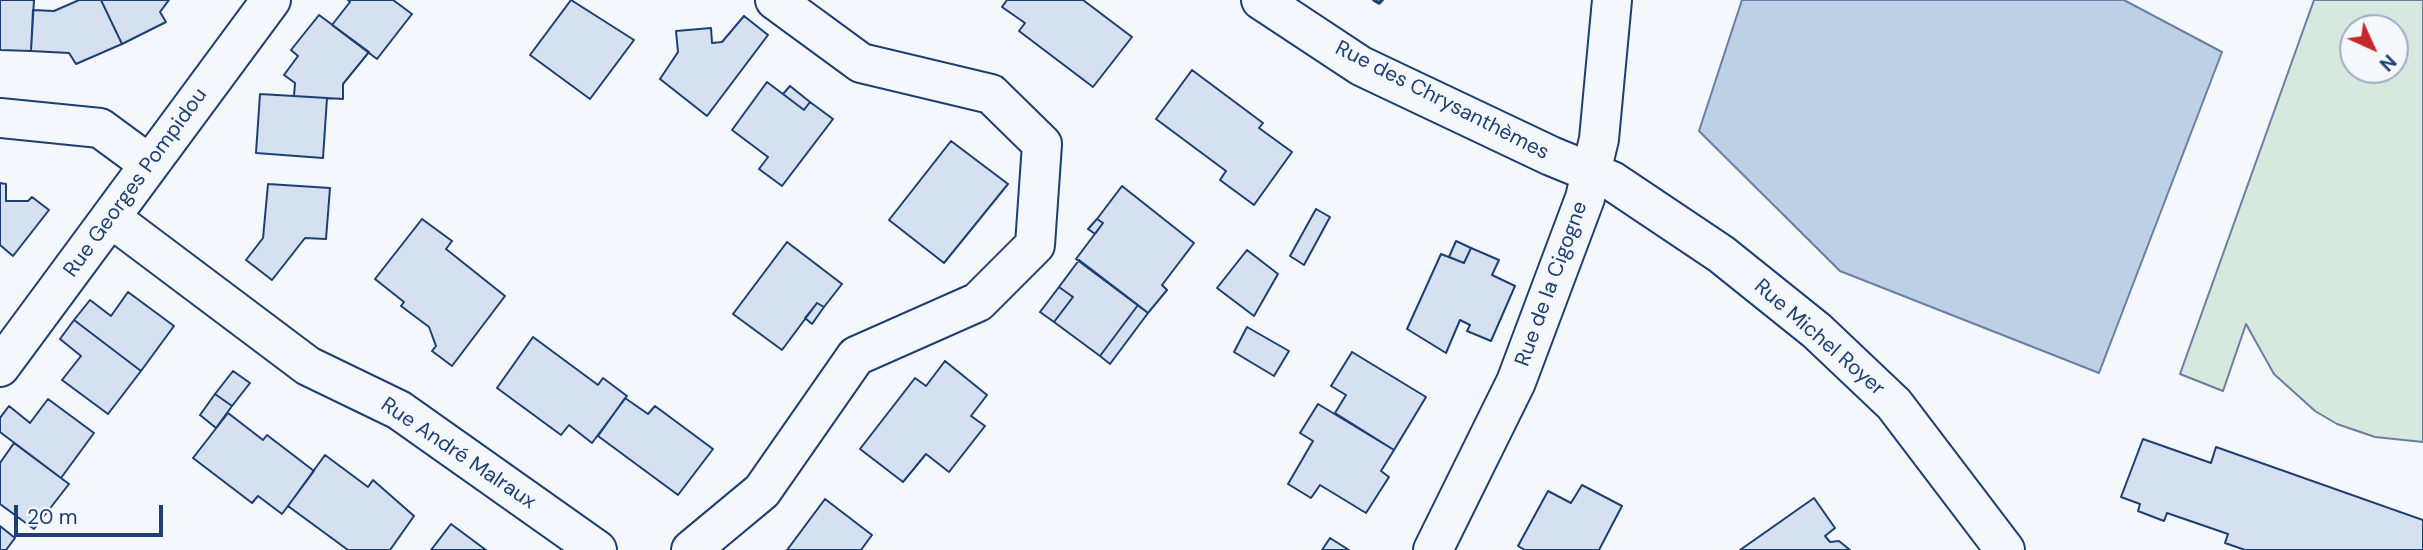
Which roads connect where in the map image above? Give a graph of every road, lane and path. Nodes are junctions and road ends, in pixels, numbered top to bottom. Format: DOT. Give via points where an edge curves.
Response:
graph roads {
  1 [pos="271,0"];
  2 [pos="775,0"];
  3 [pos="1261,0"];
  4 [pos="1612,0"];
  5 [pos="0,118"];
  6 [pos="149,164"];
  7 [pos="1591,172"];
  8 [pos="111,218"];
  9 [pos="0,367"];
  10 [pos="597,550"];
  11 [pos="691,550"];
  12 [pos="1433,550"];
  13 [pos="2005,550"];
  1 -- 6 [label="street, Rue Georges Pompidou"];
  2 -- 11 [label="street" via="861,63 992,94 1042,144 1035,245 978,302 856,356 762,491"];
  3 -- 7 [label="street, Rue des Chrysanthèmes" via="1362,66"];
  4 -- 7 [label="street, Rue de la Cigogne" via="1599,139"];
  5 -- 6 [label="street" via="100,128"];
  6 -- 8 [label="street, Rue Georges Pompidou"];
  7 -- 12 [label="street, Rue de la Cigogne" via="1516,382"];
  7 -- 13 [label="street, Rue Michel Royer" via="1721,254 1817,331 1894,404"];
  8 -- 9 [label="street, Rue Georges Pompidou"];
  8 -- 10 [label="street, Rue André Malraux" via="308,366 399,410"];
}
